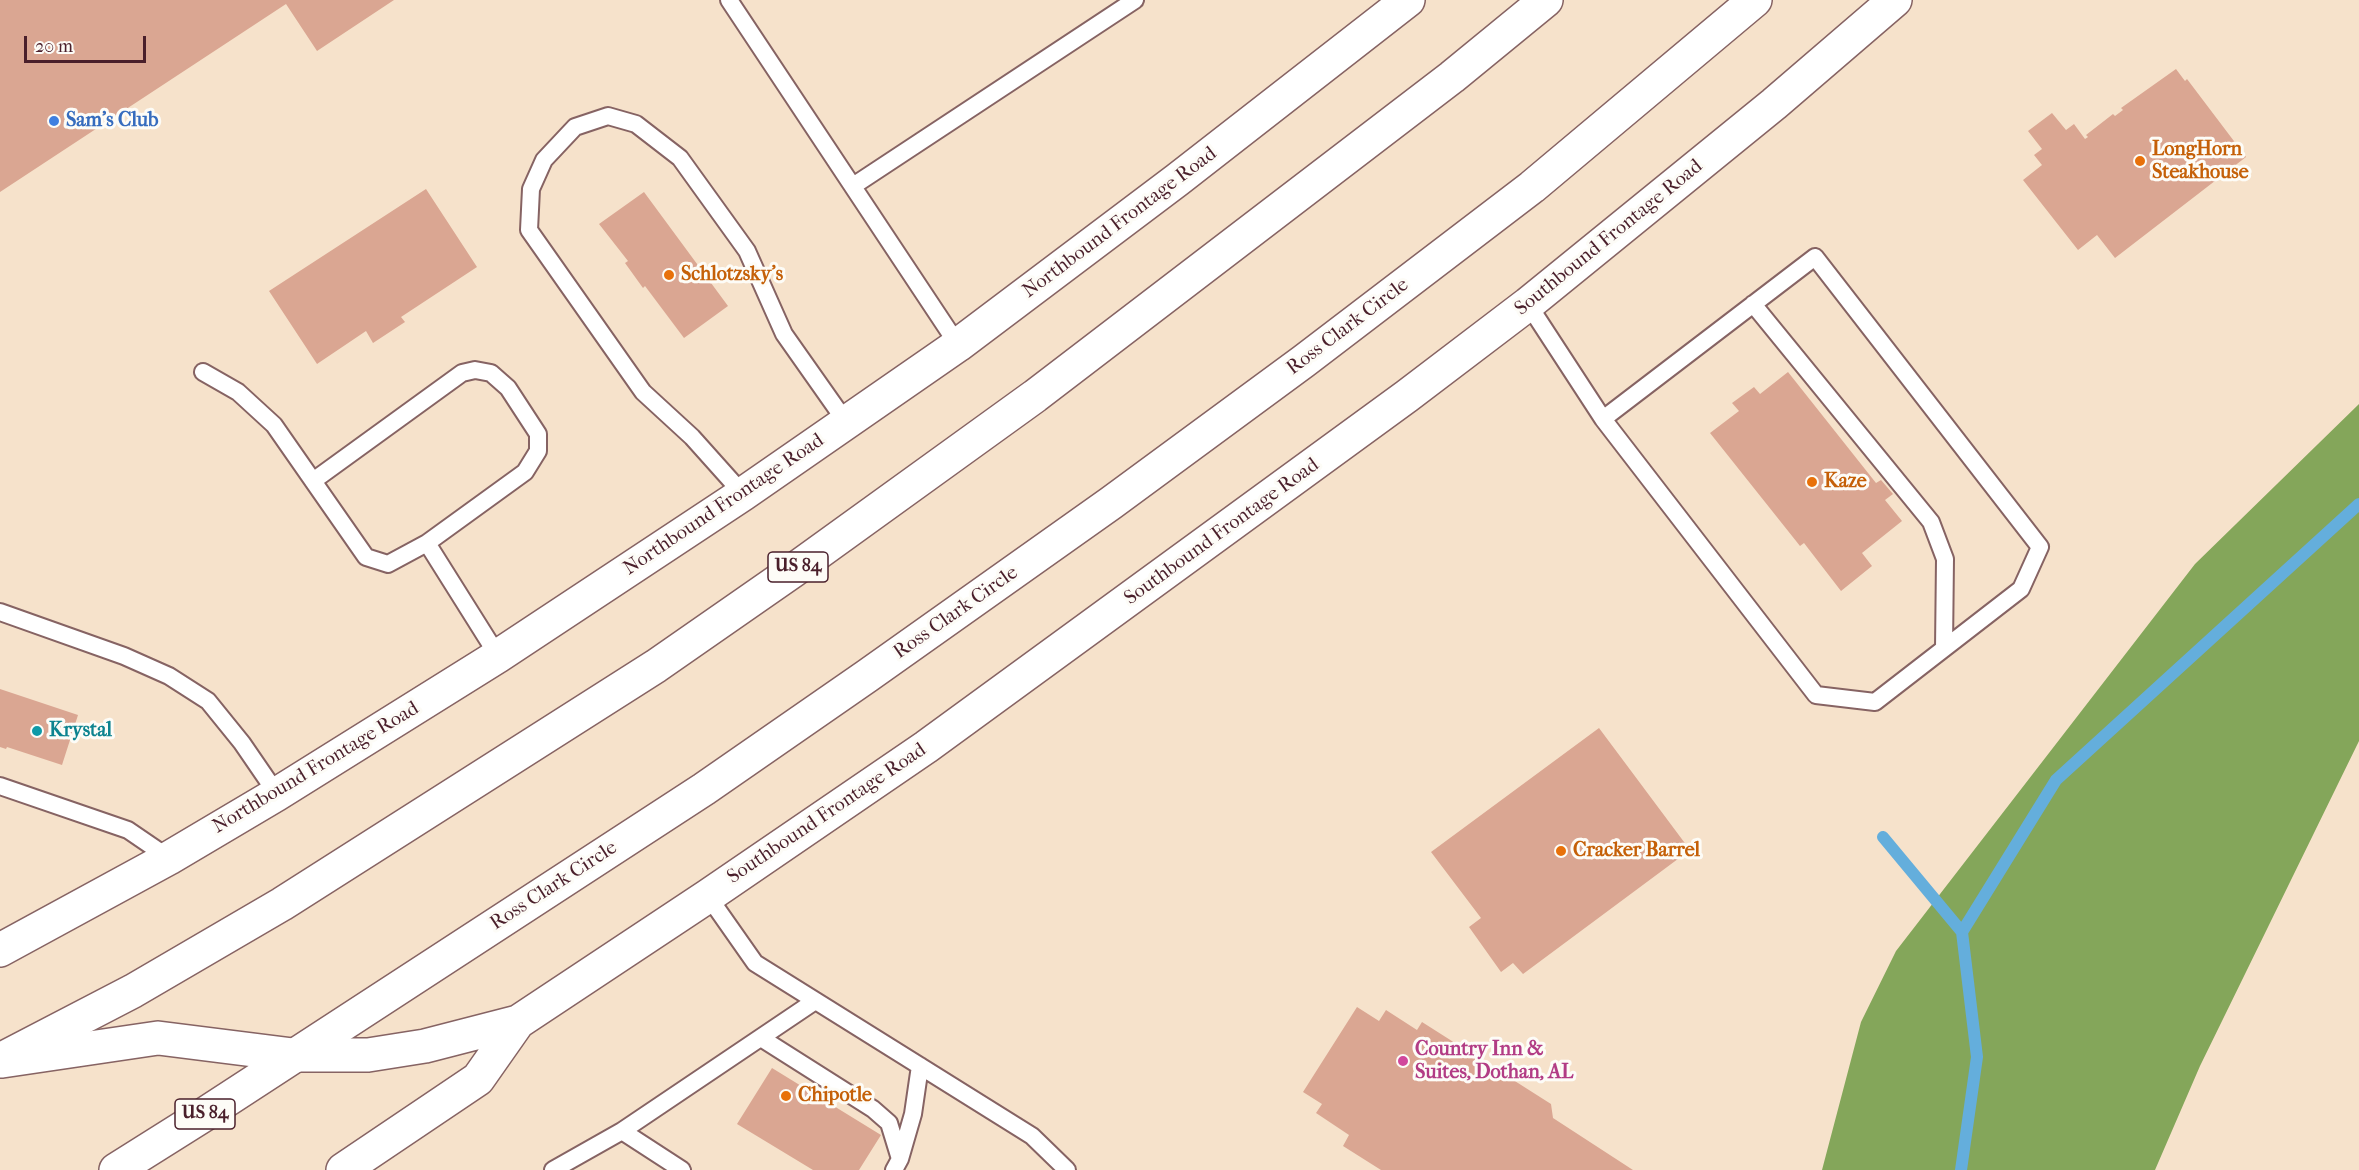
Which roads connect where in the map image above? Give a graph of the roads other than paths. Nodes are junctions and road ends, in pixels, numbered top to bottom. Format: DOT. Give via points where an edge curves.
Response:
graph roads {
  1 [pos="729,0"];
  2 [pos="1135,0"];
  3 [pos="1408,0"];
  4 [pos="1546,0"];
  5 [pos="1755,0"];
  6 [pos="1895,0"];
  7 [pos="853,186"];
  8 [pos="1528,304"];
  9 [pos="1753,304"];
  10 [pos="958,345"];
  11 [pos="203,372"];
  12 [pos="1603,419"];
  13 [pos="846,422"];
  14 [pos="313,481"];
  15 [pos="743,494"];
  16 [pos="427,543"];
  17 [pos="0,612"];
  18 [pos="1944,648"];
  19 [pos="498,656"];
  20 [pos="0,786"];
  21 [pos="277,794"];
  22 [pos="169,858"];
  23 [pos="708,896"];
  24 [pos="0,950"];
  25 [pos="815,1001"];
  26 [pos="518,1022"];
  27 [pos="760,1038"];
  28 [pos="293,1055"];
  29 [pos="0,1061"];
  30 [pos="921,1066"];
  31 [pos="622,1131"];
  32 [pos="897,1164"];
  33 [pos="116,1170"];
  34 [pos="343,1170"];
  35 [pos="553,1170"];
  36 [pos="682,1170"];
  37 [pos="1068,1170"];
  1 -- 7 [label="lane"];
  2 -- 7 [label="lane"];
  3 -- 10 [label="main road, Northbound Frontage Road"];
  4 -- 29 [label="main road, US 84" via="1452,77 1035,396 674,653 282,904 133,991"];
  5 -- 28 [label="main road, Ross Clark Circle / US 84" via="1532,187 1111,502 704,789"];
  6 -- 8 [label="main road, Southbound Frontage Road"];
  7 -- 10 [label="lane"];
  8 -- 12 [label="lane"];
  8 -- 23 [label="main road, Southbound Frontage Road" via="1056,654"];
  9 -- 12 [label="lane"];
  9 -- 18 [label="lane" via="1931,522 1945,559"];
  9 -- 18 [label="lane" via="1815,257 2040,548 2022,589"];
  10 -- 13 [label="main road, Northbound Frontage Road"];
  11 -- 14 [label="lane" via="238,392 274,425"];
  12 -- 18 [label="lane" via="1816,695 1875,702"];
  13 -- 15 [label="main road, Northbound Frontage Road"];
  13 -- 15 [label="lane" via="784,334 747,251 680,158 636,124 608,116 575,127 544,160 531,189 529,230 644,392 692,437"];
  14 -- 16 [label="lane" via="366,557 388,564"];
  14 -- 16 [label="lane" via="462,373 491,373 508,388 538,434 538,451 525,472"];
  15 -- 19 [label="main road, Northbound Frontage Road"];
  16 -- 19 [label="lane"];
  17 -- 21 [label="lane" via="133,660 169,676 207,700"];
  19 -- 21 [label="main road, Northbound Frontage Road"];
  20 -- 22 [label="lane" via="128,830"];
  21 -- 22 [label="main road, Northbound Frontage Road"];
  22 -- 24 [label="main road, Northbound Frontage Road"];
  23 -- 25 [label="lane" via="755,963"];
  23 -- 26 [label="main road, Southbound Frontage Road"];
  25 -- 27 [label="lane"];
  25 -- 30 [label="lane"];
  26 -- 28 [label="main road, Southbound Frontage Road" via="425,1046 368,1055"];
  26 -- 34 [label="main road, Southbound Frontage Road" via="478,1079"];
  27 -- 31 [label="lane"];
  27 -- 32 [label="lane" via="873,1108 889,1123"];
  28 -- 29 [label="main road, Southbound Frontage Road" via="158,1038"];
  28 -- 33 [label="main road, Ross Clark Circle / US 84"];
  30 -- 32 [label="lane" via="913,1114"];
  30 -- 37 [label="lane" via="1032,1136"];
  31 -- 35 [label="lane"];
  31 -- 36 [label="lane"];
}
